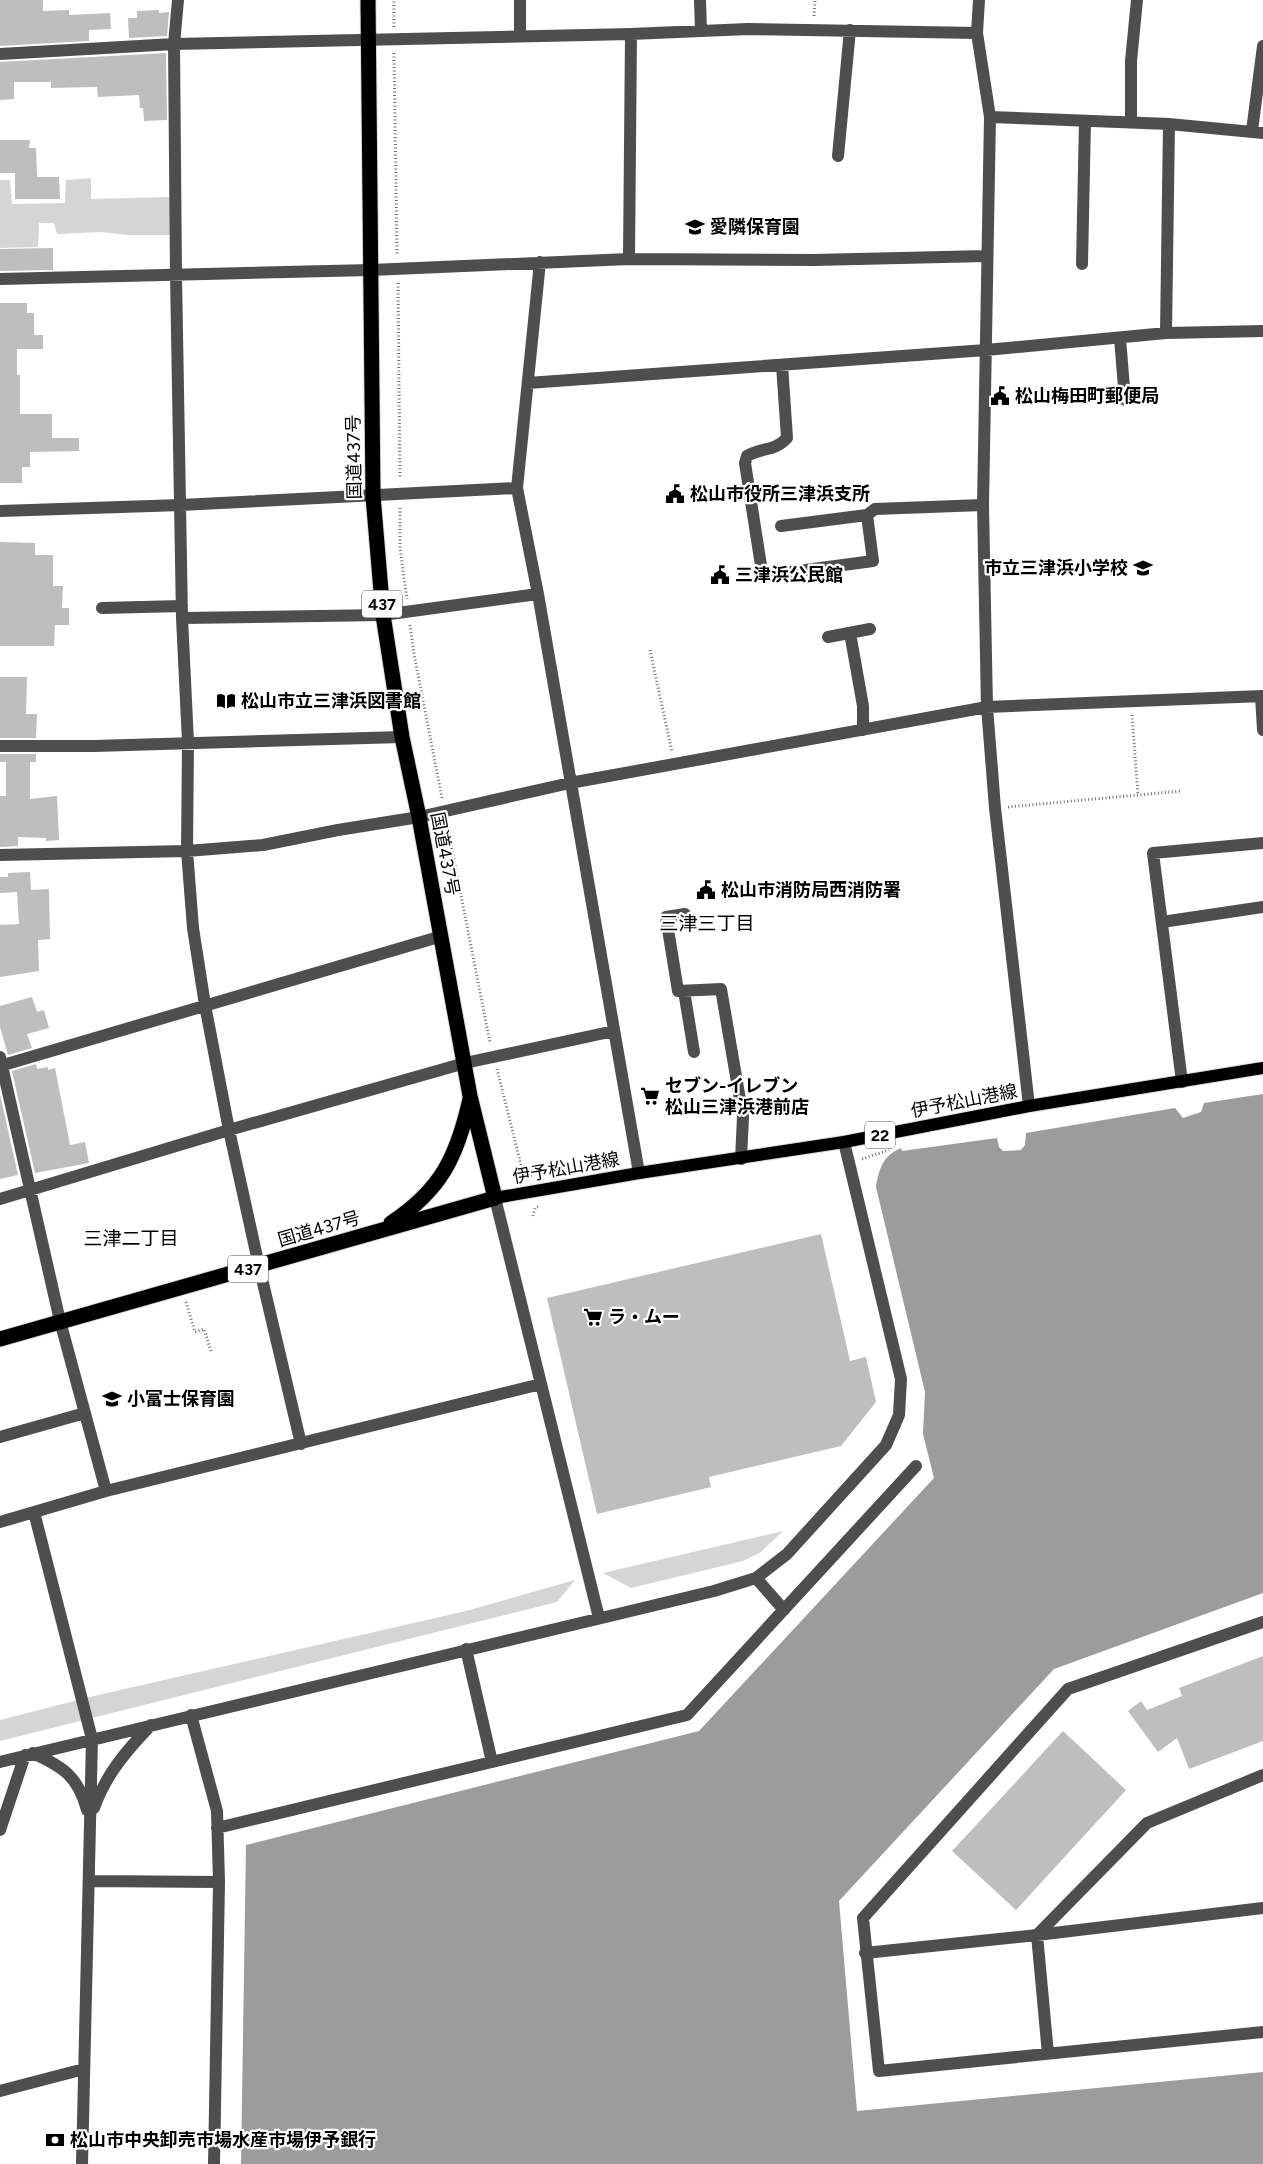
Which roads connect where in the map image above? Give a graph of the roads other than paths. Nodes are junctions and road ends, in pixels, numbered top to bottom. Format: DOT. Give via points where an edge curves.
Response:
graph roads {
  1 [pos="178,0"];
  2 [pos="368,0"];
  3 [pos="520,0"];
  4 [pos="700,0"];
  5 [pos="979,0"];
  6 [pos="1137,0"];
  7 [pos="850,30"];
  8 [pos="700,31"];
  9 [pos="977,32"];
  10 [pos="630,34"];
  11 [pos="520,36"];
  12 [pos="369,41"];
  13 [pos="174,44"];
  14 [pos="1263,46"];
  15 [pos="0,54"];
  16 [pos="990,117"];
  17 [pos="1085,121"];
  18 [pos="1131,122"];
  19 [pos="1169,124"];
  20 [pos="1257,132"];
  21 [pos="838,156"];
  22 [pos="986,256"];
  23 [pos="629,259"];
  24 [pos="540,262"];
  25 [pos="1082,264"];
  26 [pos="371,270"];
  27 [pos="176,276"];
  28 [pos="0,279"];
  29 [pos="1263,331"];
  30 [pos="1166,333"];
  31 [pos="1120,338"];
  32 [pos="986,350"];
  33 [pos="782,365"];
  34 [pos="528,383"];
  35 [pos="1125,400"];
  36 [pos="517,488"];
  37 [pos="373,496"];
  38 [pos="181,505"];
  39 [pos="983,505"];
  40 [pos="0,511"];
  41 [pos="867,515"];
  42 [pos="781,526"];
  43 [pos="538,594"];
  44 [pos="102,608"];
  45 [pos="182,612"];
  46 [pos="383,615"];
  47 [pos="870,629"];
  48 [pos="850,633"];
  49 [pos="828,637"];
  50 [pos="1262,696"];
  51 [pos="987,707"];
  52 [pos="863,730"];
  53 [pos="1263,730"];
  54 [pos="402,737"];
  55 [pos="188,742"];
  56 [pos="0,746"];
  57 [pos="570,783"];
  58 [pos="419,817"];
  59 [pos="1263,843"];
  60 [pos="187,851"];
  61 [pos="0,855"];
  62 [pos="1263,907"];
  63 [pos="685,914"];
  64 [pos="1162,922"];
  65 [pos="442,936"];
  66 [pos="684,991"];
  67 [pos="205,1005"];
  68 [pos="614,1031"];
  69 [pos="694,1052"];
  70 [pos="1,1063"];
  71 [pos="465,1063"];
  72 [pos="1263,1068"];
  73 [pos="1182,1082"];
  74 [pos="470,1096"];
  75 [pos="1029,1106"];
  76 [pos="229,1130"];
  77 [pos="844,1142"];
  78 [pos="741,1158"];
  79 [pos="639,1173"];
  80 [pos="29,1191"];
  81 [pos="495,1198"];
  82 [pos="0,1199"];
  83 [pos="379,1231"];
  84 [pos="258,1266"];
  85 [pos="60,1321"];
  86 [pos="0,1339"];
  87 [pos="541,1384"];
  88 [pos="85,1412"];
  89 [pos="0,1437"];
  90 [pos="301,1444"];
  91 [pos="916,1466"];
  92 [pos="106,1492"];
  93 [pos="34,1512"];
  94 [pos="0,1522"];
  95 [pos="756,1578"];
  96 [pos="784,1610"];
  97 [pos="599,1618"];
  98 [pos="1263,1622"];
  99 [pos="466,1650"];
  100 [pos="191,1715"];
  101 [pos="151,1724"];
  102 [pos="92,1739"];
  103 [pos="29,1754"];
  104 [pos="492,1762"];
  105 [pos="1,1764"];
  106 [pos="1263,1775"];
  107 [pos="90,1822"];
  108 [pos="218,1828"];
  109 [pos="0,1830"];
  110 [pos="88,1881"];
  111 [pos="219,1882"];
  112 [pos="1263,1908"];
  113 [pos="1037,1935"];
  114 [pos="866,1953"];
  115 [pos="1263,2032"];
  116 [pos="1048,2054"];
  117 [pos="84,2069"];
  118 [pos="0,2092"];
  119 [pos="82,2164"];
  120 [pos="214,2164"];
  1 -- 13 [label="street"];
  2 -- 12 [label="highway, 国道437号 / 437"];
  3 -- 11 [label="street"];
  4 -- 8 [label="street"];
  5 -- 9 [label="street"];
  6 -- 18 [label="street" via="1131,61"];
  7 -- 8 [label="street"];
  7 -- 9 [label="street"];
  7 -- 21 [label="street"];
  8 -- 10 [label="street"];
  9 -- 16 [label="street"];
  10 -- 11 [label="street"];
  10 -- 23 [label="street"];
  11 -- 12 [label="street"];
  12 -- 13 [label="street"];
  12 -- 26 [label="highway, 国道437号 / 437"];
  13 -- 15 [label="street"];
  13 -- 27 [label="street"];
  14 -- 20 [label="street"];
  16 -- 17 [label="street"];
  16 -- 22 [label="street"];
  17 -- 18 [label="street"];
  17 -- 25 [label="street"];
  18 -- 19 [label="street"];
  19 -- 20 [label="street"];
  19 -- 30 [label="street"];
  22 -- 23 [label="street" via="814,260"];
  22 -- 32 [label="street"];
  23 -- 24 [label="street"];
  24 -- 26 [label="street"];
  24 -- 34 [label="street"];
  26 -- 27 [label="street"];
  26 -- 37 [label="highway, 国道437号 / 437"];
  27 -- 28 [label="street"];
  27 -- 38 [label="street"];
  29 -- 30 [label="street"];
  30 -- 31 [label="street"];
  31 -- 32 [label="street"];
  31 -- 35 [label="street"];
  32 -- 33 [label="street"];
  32 -- 39 [label="street"];
  33 -- 34 [label="street"];
  33 -- 41 [label="street" via="787,438 779,446 755,451 747,456 745,463 762,572 768,575 873,561"];
  34 -- 36 [label="street"];
  36 -- 37 [label="street"];
  36 -- 43 [label="street"];
  37 -- 38 [label="street"];
  37 -- 46 [label="highway, 国道437号 / 437"];
  38 -- 40 [label="street"];
  38 -- 45 [label="street"];
  39 -- 41 [label="street" via="875,509"];
  39 -- 51 [label="street"];
  41 -- 42 [label="street"];
  43 -- 46 [label="street"];
  43 -- 57 [label="street"];
  44 -- 45 [label="street"];
  45 -- 46 [label="street"];
  45 -- 55 [label="street"];
  46 -- 54 [label="highway, 国道437号 / 437"];
  47 -- 48 [label="street"];
  48 -- 49 [label="street"];
  48 -- 52 [label="street" via="863,706"];
  50 -- 51 [label="street"];
  50 -- 53 [label="street"];
  51 -- 52 [label="street"];
  51 -- 75 [label="street" via="995,808"];
  52 -- 57 [label="street"];
  54 -- 55 [label="street"];
  54 -- 58 [label="highway, 国道437号 / 437"];
  55 -- 56 [label="street"];
  55 -- 60 [label="street"];
  57 -- 58 [label="street"];
  57 -- 68 [label="street"];
  58 -- 60 [label="street" via="262,846"];
  58 -- 65 [label="highway, 国道437号 / 437"];
  59 -- 64 [label="street" via="1153,854"];
  60 -- 61 [label="street"];
  60 -- 67 [label="street" via="193,928"];
  62 -- 64 [label="street"];
  63 -- 66 [label="street" via="666,916 678,991"];
  64 -- 73 [label="street"];
  65 -- 67 [label="street"];
  65 -- 71 [label="highway, 国道437号 / 437"];
  66 -- 69 [label="street"];
  66 -- 78 [label="street" via="721,989 744,1117"];
  67 -- 70 [label="street"];
  67 -- 76 [label="street"];
  68 -- 71 [label="street"];
  68 -- 79 [label="street"];
  70 -- 80 [label="street"];
  71 -- 74 [label="highway, 国道437号 / 437"];
  71 -- 76 [label="street"];
  72 -- 73 [label="main road, 伊予松山港線 / 22"];
  73 -- 75 [label="main road, 伊予松山港線 / 22"];
  74 -- 81 [label="highway, 国道437号 / 437"];
  74 -- 83 [label="highway" via="462,1136 444,1173 414,1207"];
  75 -- 77 [label="main road, 伊予松山港線 / 22"];
  76 -- 80 [label="street"];
  76 -- 84 [label="street"];
  77 -- 78 [label="main road, 伊予松山港線 / 22"];
  77 -- 95 [label="street" via="901,1379 899,1415 886,1445 787,1554"];
  78 -- 79 [label="main road, 伊予松山港線 / 22"];
  79 -- 81 [label="main road, 伊予松山港線 / 22"];
  80 -- 82 [label="street"];
  80 -- 85 [label="street"];
  81 -- 83 [label="highway, 国道437号 / 437"];
  81 -- 87 [label="street"];
  83 -- 84 [label="highway, 国道437号 / 437"];
  84 -- 85 [label="highway, 国道437号 / 437"];
  84 -- 90 [label="street"];
  85 -- 86 [label="highway, 国道437号 / 437"];
  85 -- 88 [label="street"];
  87 -- 90 [label="street"];
  87 -- 97 [label="street"];
  88 -- 89 [label="street"];
  88 -- 92 [label="street"];
  90 -- 92 [label="street"];
  91 -- 96 [label="street"];
  92 -- 93 [label="street"];
  93 -- 94 [label="street"];
  93 -- 102 [label="street"];
  95 -- 96 [label="street"];
  95 -- 97 [label="street"];
  96 -- 104 [label="street" via="687,1715"];
  97 -- 99 [label="street"];
  98 -- 114 [label="street" via="1068,1689 863,1918"];
  99 -- 100 [label="street"];
  99 -- 104 [label="street"];
  100 -- 101 [label="street"];
  100 -- 108 [label="street" via="217,1811"];
  101 -- 102 [label="street"];
  101 -- 107 [label="street" via="109,1773"];
  102 -- 103 [label="street"];
  102 -- 107 [label="street"];
  103 -- 105 [label="street"];
  103 -- 107 [label="street" via="57,1764 77,1784"];
  103 -- 109 [label="street"];
  104 -- 108 [label="street"];
  106 -- 113 [label="street" via="1147,1823"];
  107 -- 110 [label="street"];
  108 -- 111 [label="street"];
  110 -- 111 [label="street"];
  110 -- 117 [label="street"];
  111 -- 120 [label="street"];
  112 -- 113 [label="street"];
  113 -- 114 [label="street"];
  113 -- 116 [label="street"];
  114 -- 116 [label="street" via="879,2071"];
  115 -- 116 [label="street"];
  117 -- 118 [label="street"];
  117 -- 119 [label="street"];
}
